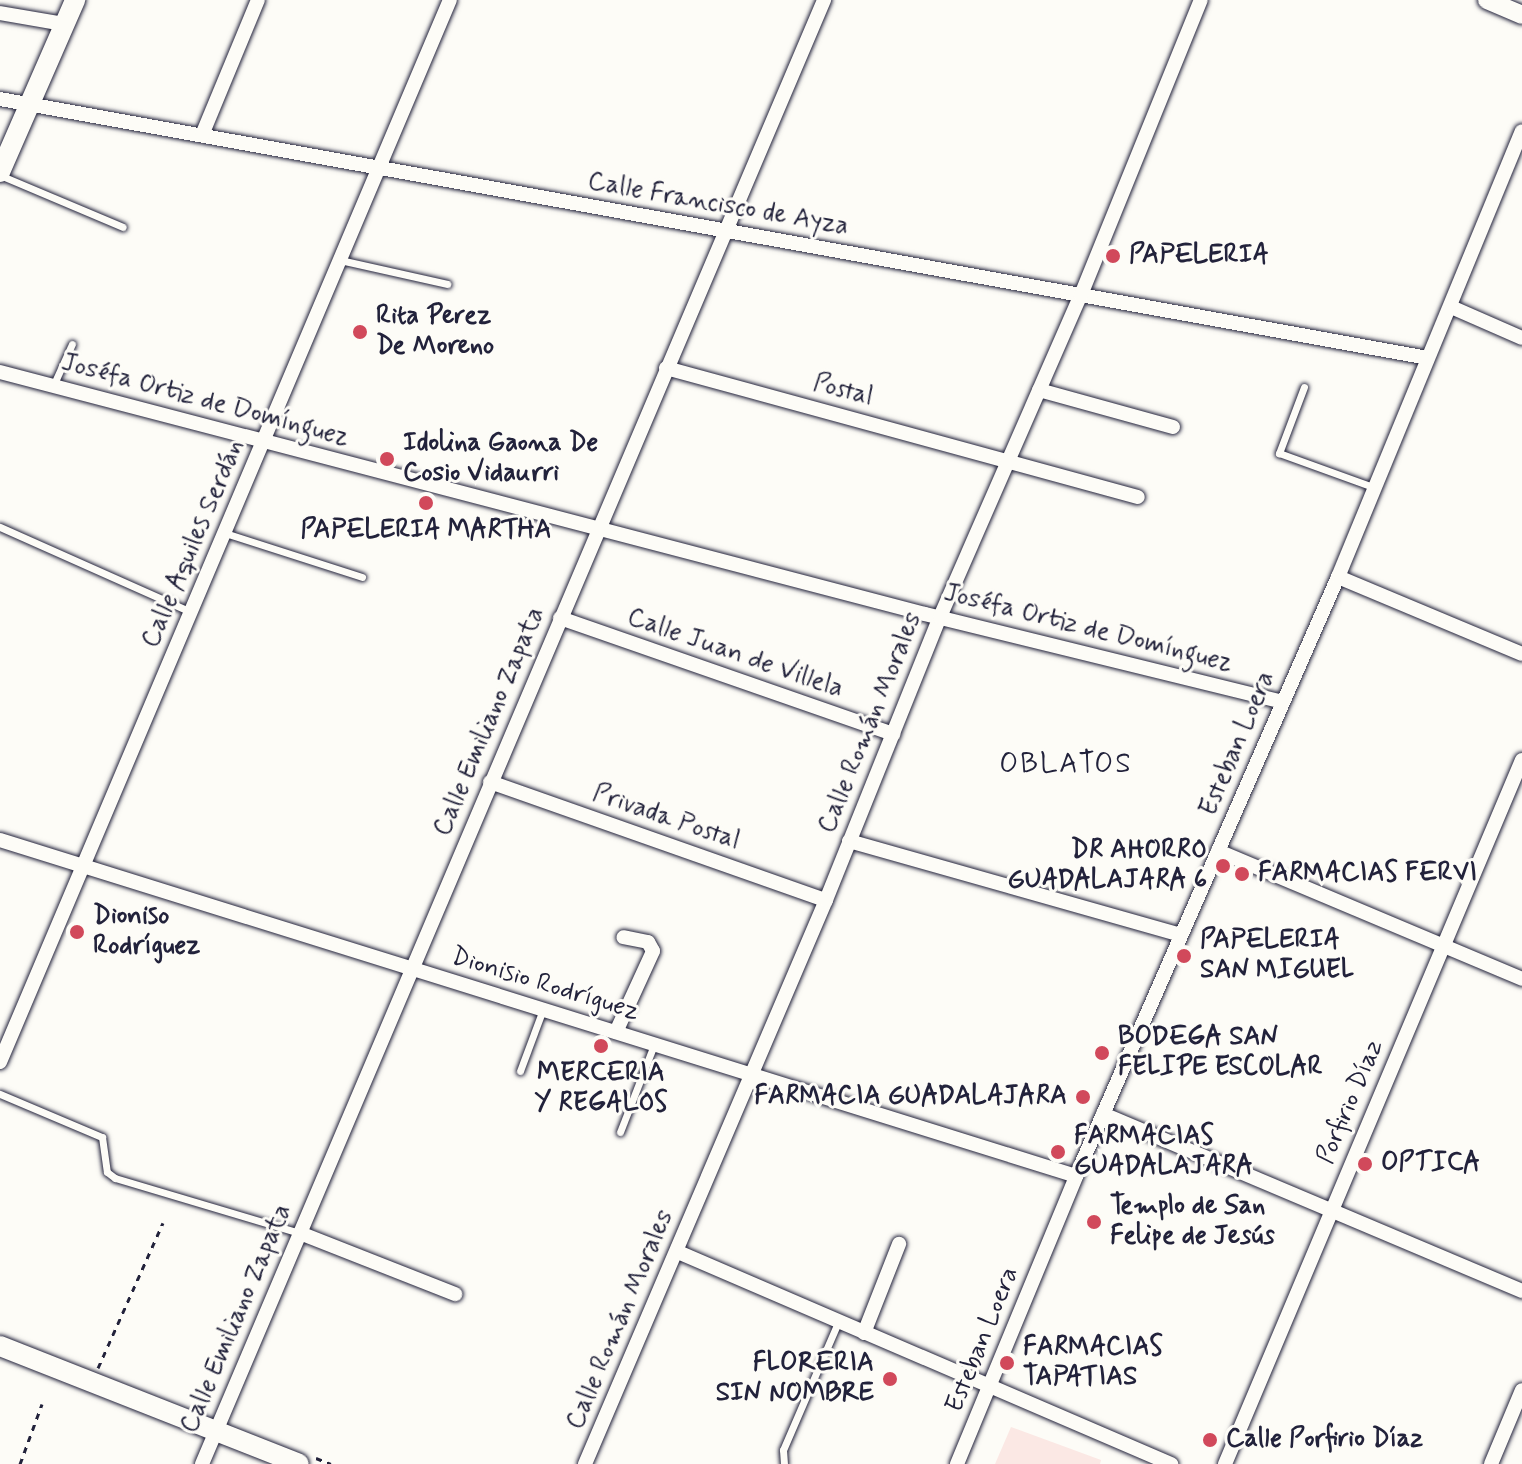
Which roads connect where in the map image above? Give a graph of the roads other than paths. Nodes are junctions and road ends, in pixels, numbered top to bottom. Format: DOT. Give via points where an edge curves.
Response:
graph roads {
  1 [pos="75,0"];
  2 [pos="258,0"];
  3 [pos="450,0"];
  4 [pos="824,0"];
  5 [pos="1201,0"];
  6 [pos="1487,0"];
  7 [pos="0,13"];
  8 [pos="1522,15"];
  9 [pos="64,24"];
  10 [pos="0,99"];
  11 [pos="27,104"];
  12 [pos="1522,131"];
  13 [pos="202,135"];
  14 [pos="379,167"];
  15 [pos="0,173"];
  16 [pos="123,227"];
  17 [pos="725,230"];
  18 [pos="340,260"];
  19 [pos="447,284"];
  20 [pos="1081,295"];
  21 [pos="1451,307"];
  22 [pos="1522,338"];
  23 [pos="72,344"];
  24 [pos="1428,358"];
  25 [pos="666,368"];
  26 [pos="0,372"];
  27 [pos="53,386"];
  28 [pos="1304,387"];
  29 [pos="1039,390"];
  30 [pos="1173,427"];
  31 [pos="264,441"];
  32 [pos="1009,460"];
  33 [pos="1373,487"];
  34 [pos="1138,497"];
  35 [pos="0,527"];
  36 [pos="599,527"];
  37 [pos="225,533"];
  38 [pos="362,577"];
  39 [pos="1338,577"];
  40 [pos="191,612"];
  41 [pos="940,617"];
  42 [pos="560,618"];
  43 [pos="1522,654"];
  44 [pos="1282,702"];
  45 [pos="893,734"];
  46 [pos="1522,760"];
  47 [pos="490,782"];
  48 [pos="0,840"];
  49 [pos="849,841"];
  50 [pos="1218,851"];
  51 [pos="83,866"];
  52 [pos="826,900"];
  53 [pos="1181,935"];
  54 [pos="623,937"];
  55 [pos="1444,946"];
  56 [pos="412,968"];
  57 [pos="1522,979"];
  58 [pos="543,1009"];
  59 [pos="616,1032"];
  60 [pos="655,1044"];
  61 [pos="0,1062"];
  62 [pos="520,1071"];
  63 [pos="752,1074"];
  64 [pos="0,1094"];
  65 [pos="1103,1114"];
  66 [pos="620,1132"];
  67 [pos="1076,1176"];
  68 [pos="1330,1210"];
  69 [pos="300,1233"];
  70 [pos="899,1244"];
  71 [pos="678,1252"];
  72 [pos="1522,1291"];
  73 [pos="455,1294"];
  74 [pos="838,1322"];
  75 [pos="864,1333"];
  76 [pos="0,1346"];
  77 [pos="990,1388"];
  78 [pos="1522,1390"];
  79 [pos="216,1431"];
  80 [pos="784,1463"];
  81 [pos="202,1464"];
  82 [pos="299,1464"];
  83 [pos="585,1464"];
  84 [pos="957,1464"];
  85 [pos="1171,1464"];
  86 [pos="1225,1464"];
  87 [pos="1491,1464"];
  1 -- 9 [label="main road"];
  2 -- 13 [label="street"];
  3 -- 14 [label="street, Calle Aquiles Serdán"];
  4 -- 17 [label="street, Calle Emiliano Zapata"];
  5 -- 20 [label="street, Calle Román Morales"];
  6 -- 8 [label="street"];
  7 -- 9 [label="street"];
  9 -- 11 [label="main road"];
  10 -- 11 [label="street, Calle Francisco de Ayza"];
  11 -- 13 [label="street, Calle Francisco de Ayza"];
  11 -- 15 [label="main road"];
  12 -- 21 [label="street, Esteban Loera"];
  13 -- 14 [label="street, Calle Francisco de Ayza"];
  14 -- 17 [label="street, Calle Francisco de Ayza"];
  14 -- 18 [label="street, Calle Aquiles Serdán"];
  15 -- 16 [label="lane"];
  17 -- 20 [label="street, Calle Francisco de Ayza"];
  17 -- 25 [label="street, Calle Emiliano Zapata"];
  18 -- 19 [label="lane"];
  18 -- 31 [label="street, Calle Aquiles Serdán"];
  20 -- 24 [label="street, Calle Francisco de Ayza"];
  20 -- 29 [label="street, Calle Román Morales"];
  21 -- 22 [label="street"];
  21 -- 24 [label="street, Esteban Loera"];
  23 -- 27 [label="lane"];
  24 -- 33 [label="street, Esteban Loera"];
  25 -- 32 [label="street, Postal"];
  25 -- 36 [label="street, Calle Emiliano Zapata"];
  26 -- 27 [label="street, Joséfa Ortiz de Domínguez"];
  27 -- 31 [label="street, Joséfa Ortiz de Domínguez"];
  28 -- 33 [label="lane" via="1279,453"];
  29 -- 30 [label="street"];
  29 -- 32 [label="street, Calle Román Morales"];
  31 -- 36 [label="street, Joséfa Ortiz de Domínguez"];
  31 -- 37 [label="street, Calle Aquiles Serdán"];
  32 -- 34 [label="street, Postal"];
  32 -- 41 [label="street, Calle Román Morales"];
  33 -- 39 [label="street, Esteban Loera"];
  35 -- 40 [label="lane"];
  36 -- 41 [label="street, Joséfa Ortiz de Domínguez"];
  36 -- 42 [label="street, Calle Emiliano Zapata"];
  37 -- 38 [label="lane"];
  37 -- 40 [label="street, Calle Aquiles Serdán"];
  39 -- 43 [label="street"];
  39 -- 44 [label="street, Esteban Loera"];
  40 -- 51 [label="street, Calle Aquiles Serdán"];
  41 -- 44 [label="street, Joséfa Ortiz de Domínguez"];
  41 -- 45 [label="street, Calle Román Morales"];
  42 -- 45 [label="street, Calle Juan de Villela"];
  42 -- 47 [label="street, Calle Emiliano Zapata"];
  44 -- 50 [label="street, Esteban Loera"];
  45 -- 49 [label="street, Calle Román Morales"];
  46 -- 55 [label="street, Porfirio Díaz"];
  47 -- 52 [label="street, Privada Postal"];
  47 -- 56 [label="street, Calle Emiliano Zapata"];
  48 -- 51 [label="street, Dionisio Rodríguez"];
  49 -- 52 [label="street, Calle Román Morales"];
  49 -- 53 [label="street"];
  50 -- 53 [label="street, Esteban Loera"];
  50 -- 55 [label="street"];
  51 -- 56 [label="street, Dionisio Rodríguez"];
  51 -- 61 [label="street, Calle Aquiles Serdán"];
  52 -- 63 [label="street, Calle Román Morales"];
  53 -- 65 [label="street, Esteban Loera"];
  54 -- 59 [label="street" via="648,942 653,951"];
  55 -- 57 [label="street"];
  55 -- 68 [label="street, Porfirio Díaz"];
  56 -- 58 [label="street, Dionisio Rodríguez"];
  56 -- 69 [label="street, Calle Emiliano Zapata"];
  58 -- 59 [label="street, Dionisio Rodríguez"];
  58 -- 62 [label="lane"];
  59 -- 60 [label="street, Dionisio Rodríguez"];
  60 -- 63 [label="street, Dionisio Rodríguez"];
  60 -- 66 [label="lane"];
  63 -- 67 [label="street, Dionisio Rodríguez"];
  63 -- 71 [label="street, Calle Román Morales"];
  64 -- 69 [label="lane" via="102,1137 107,1172 115,1178"];
  65 -- 67 [label="street, Esteban Loera"];
  65 -- 68 [label="street"];
  67 -- 77 [label="street, Esteban Loera"];
  68 -- 72 [label="street"];
  68 -- 86 [label="street, Porfirio Díaz"];
  69 -- 73 [label="street"];
  69 -- 79 [label="street, Calle Emiliano Zapata"];
  70 -- 75 [label="street"];
  71 -- 74 [label="street"];
  71 -- 83 [label="street, Calle Román Morales"];
  74 -- 75 [label="street"];
  74 -- 80 [label="lane" via="783,1450"];
  75 -- 77 [label="street"];
  76 -- 79 [label="main road"];
  77 -- 84 [label="street, Esteban Loera"];
  77 -- 85 [label="street"];
  78 -- 87 [label="street"];
  79 -- 81 [label="street, Calle Emiliano Zapata"];
  79 -- 82 [label="main road"];
}
